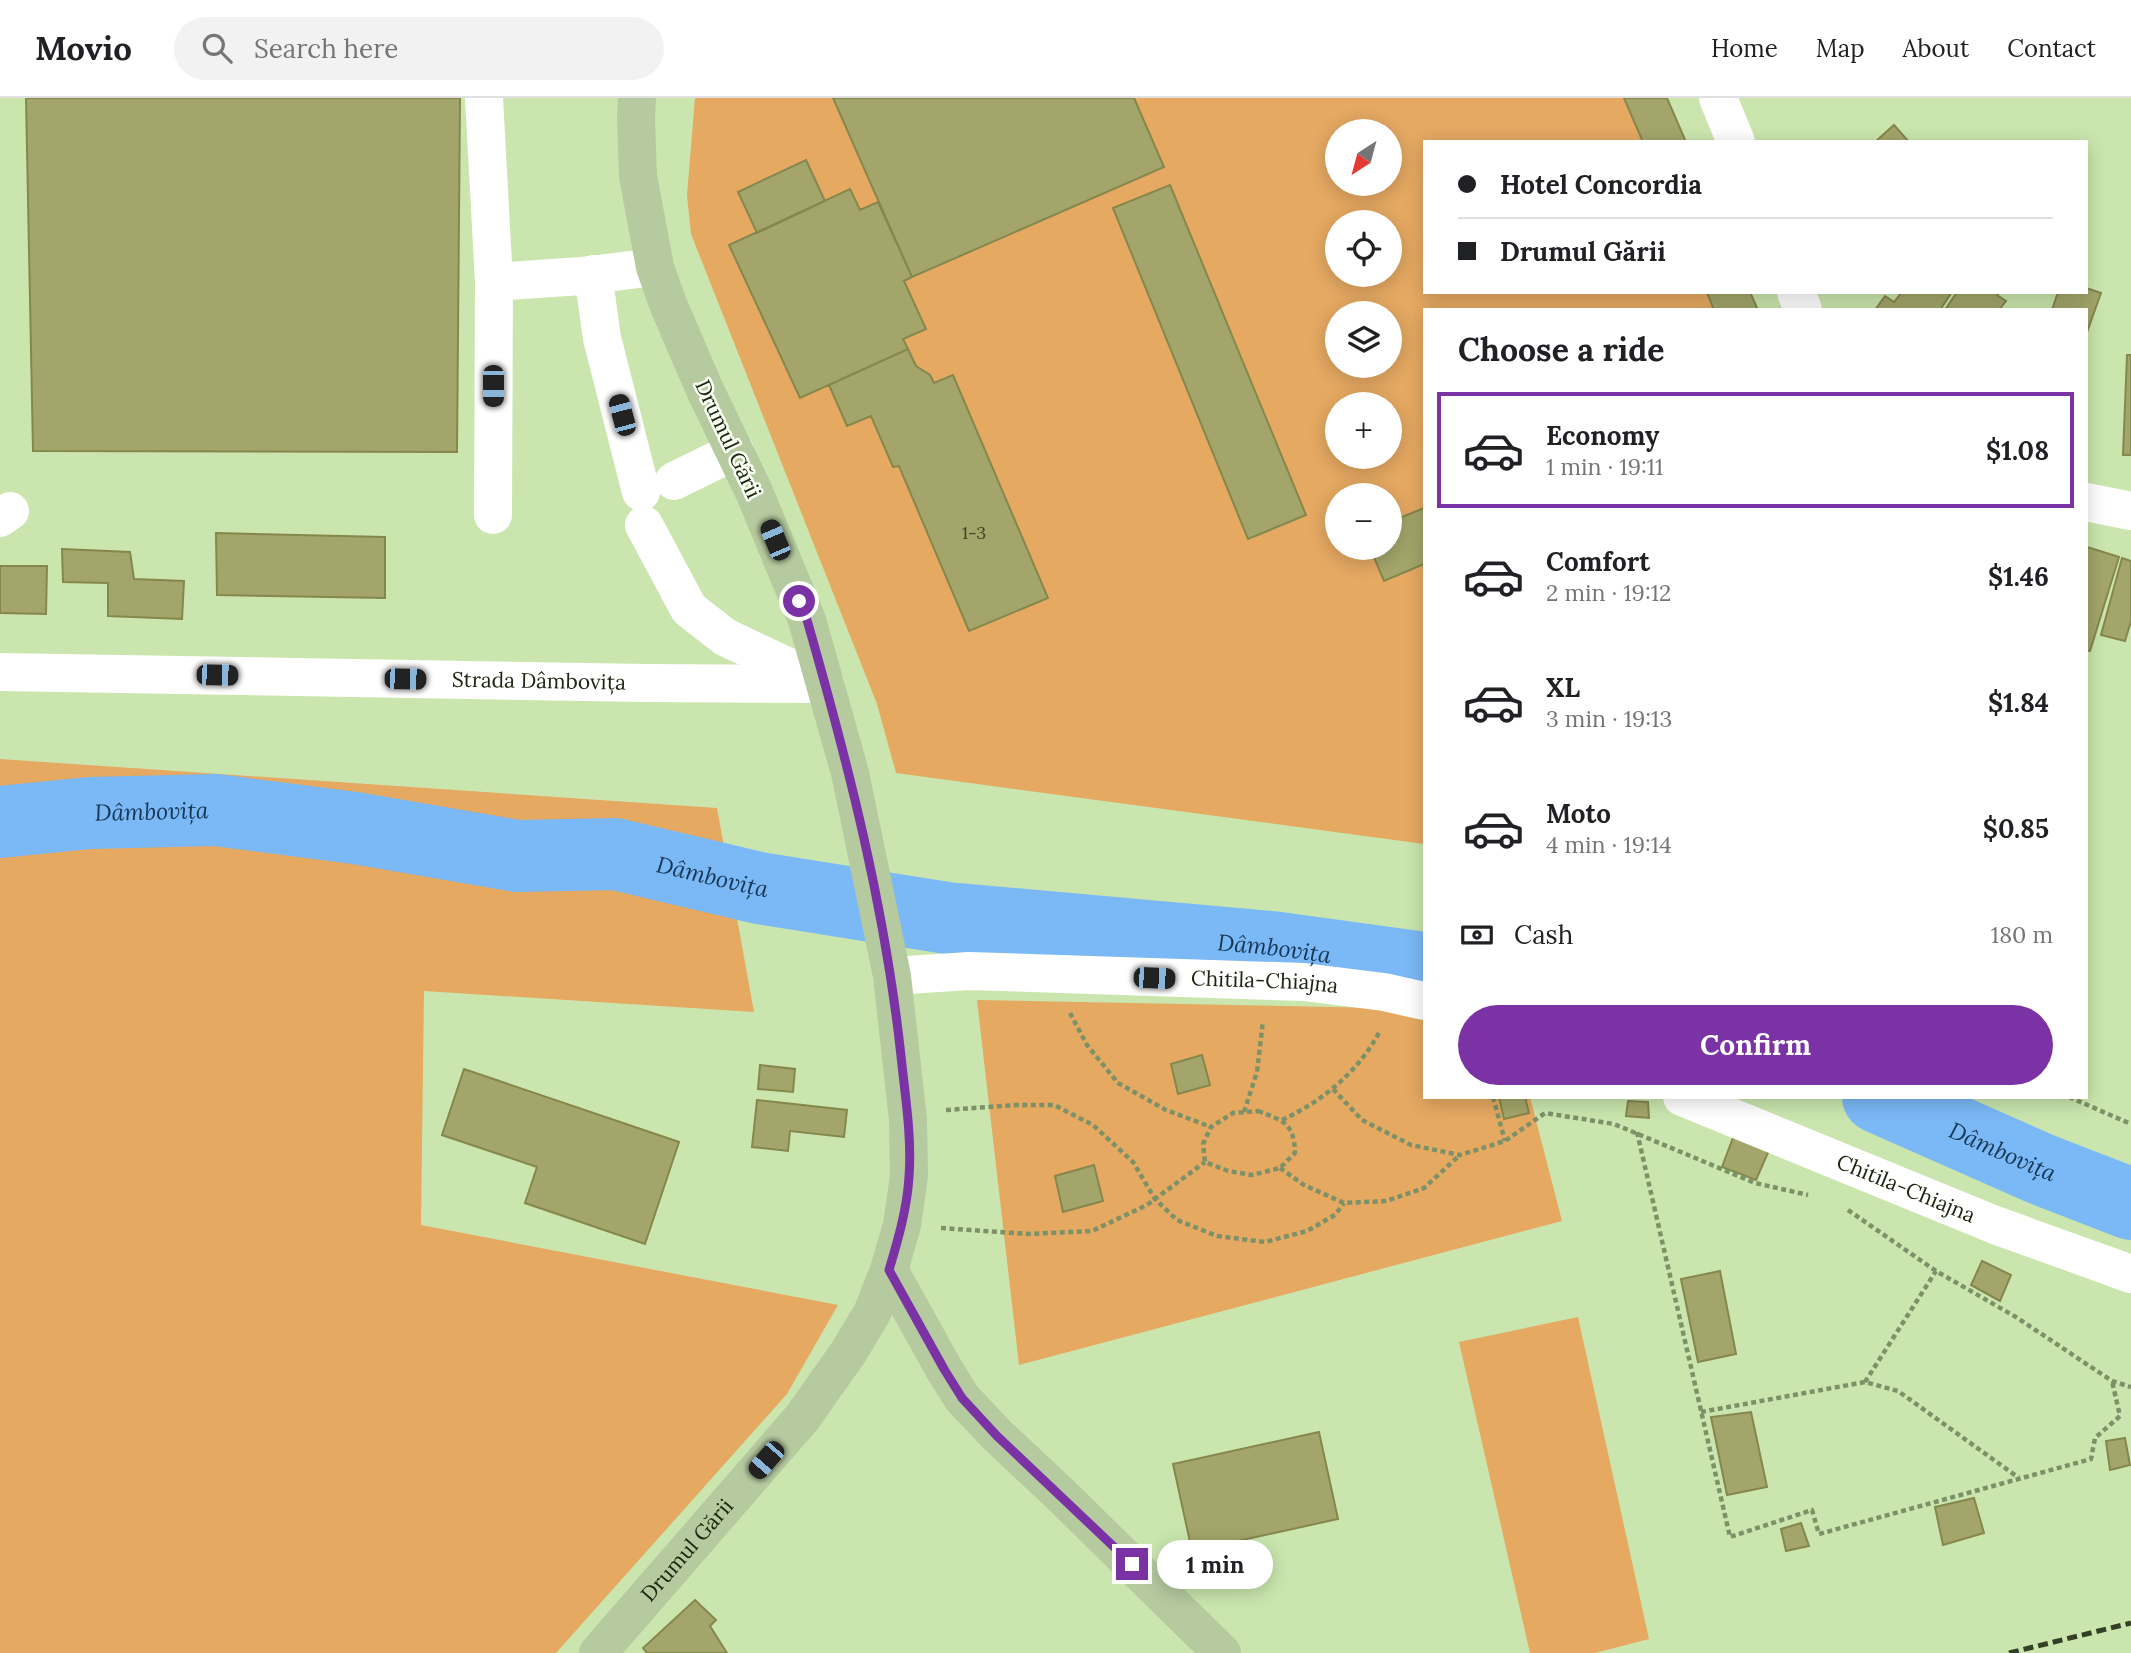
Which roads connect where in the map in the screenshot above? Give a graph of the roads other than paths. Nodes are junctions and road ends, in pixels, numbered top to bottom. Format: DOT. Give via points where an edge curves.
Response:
graph roads {
  1 [pos="484,98"];
  2 [pos="637,98"];
  3 [pos="1718,98"];
  4 [pos="1735,140"];
  5 [pos="655,267"];
  6 [pos="593,274"];
  7 [pos="494,282"];
  8 [pos="735,451"];
  9 [pos="653,499"];
  10 [pos="2088,502"];
  11 [pos="2131,511"];
  12 [pos="493,515"];
  13 [pos="0,672"];
  14 [pos="825,684"];
  15 [pos="890,968"];
  16 [pos="1423,1001"];
  17 [pos="1687,1099"];
  18 [pos="889,1270"];
  19 [pos="2131,1274"];
  20 [pos="598,1653"];
  21 [pos="1222,1653"];
  1 -- 7 [label="street"];
  2 -- 5 [label="main road, Drumul Gării" via="638,176"];
  3 -- 4 [label="street"];
  5 -- 6 [label="street"];
  5 -- 8 [label="main road, Drumul Gării"];
  6 -- 7 [label="street"];
  6 -- 9 [label="street" via="602,338"];
  7 -- 12 [label="street"];
  8 -- 9 [label="street"];
  8 -- 14 [label="main road, Drumul Gării" via="798,597"];
  9 -- 14 [label="street" via="689,609 726,637"];
  10 -- 11 [label="street"];
  13 -- 14 [label="street, Strada Dâmbovița"];
  14 -- 15 [label="main road, Drumul Gării" via="849,773"];
  15 -- 16 [label="street, Chitila-Chiajna" via="1304,982"];
  15 -- 18 [label="main road, Drumul Gării" via="909,1176"];
  17 -- 19 [label="street, Chitila-Chiajna" via="1995,1225"];
  18 -- 20 [label="main road, Drumul Gării" via="872,1313 802,1418"];
  18 -- 21 [label="main road" via="962,1398"];
}
